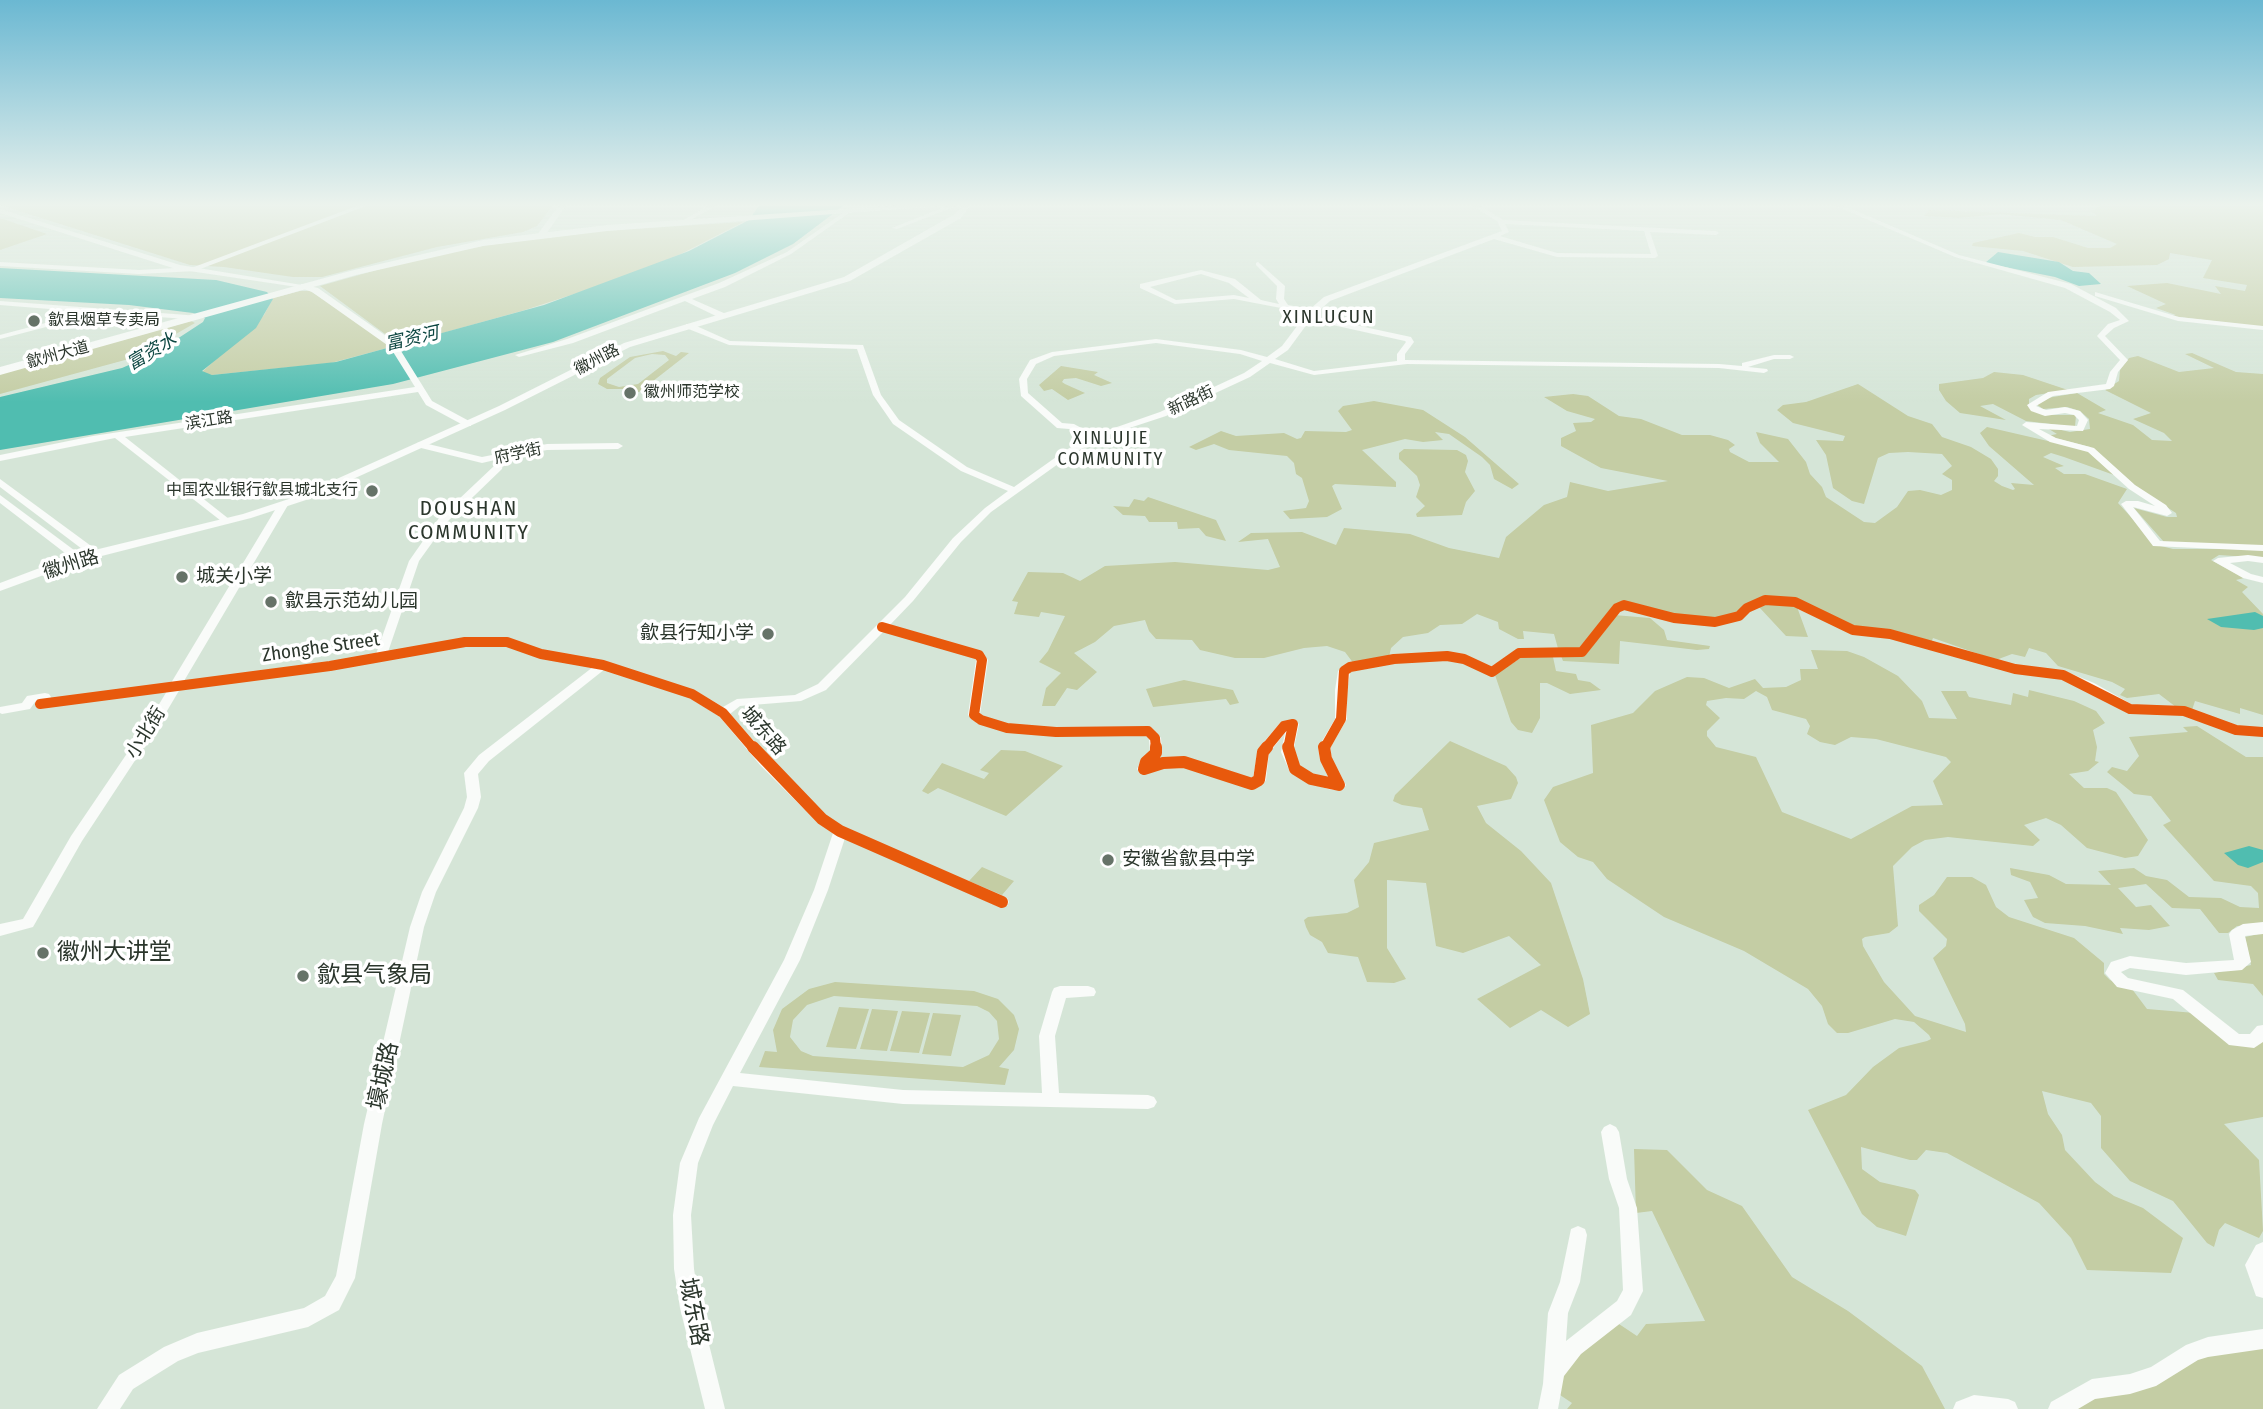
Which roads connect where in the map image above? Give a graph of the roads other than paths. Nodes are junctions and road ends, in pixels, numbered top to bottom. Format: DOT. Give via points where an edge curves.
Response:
graph roads {
  1 [pos="100,270"];
  2 [pos="177,270"];
  3 [pos="181,270"];
  4 [pos="200,270"];
  5 [pos="365,270"];
  6 [pos="752,270"];
  7 [pos="863,270"];
  8 [pos="1264,270"];
  9 [pos="1404,270"];
  10 [pos="2007,270"];
  11 [pos="301,286"];
  12 [pos="2074,288"];
  13 [pos="687,299"];
  14 [pos="1257,300"];
  15 [pos="0,303"];
  16 [pos="1284,306"];
  17 [pos="108,309"];
  18 [pos="1310,315"];
  19 [pos="193,316"];
  20 [pos="723,316"];
  21 [pos="689,326"];
  22 [pos="2263,328"];
  23 [pos="0,337"];
  24 [pos="519,355"];
  25 [pos="1790,357"];
  26 [pos="1268,360"];
  27 [pos="1401,362"];
  28 [pos="1734,366"];
  29 [pos="0,369"];
  30 [pos="1763,371"];
  31 [pos="417,388"];
  32 [pos="468,424"];
  33 [pos="117,435"];
  34 [pos="1093,438"];
  35 [pos="420,445"];
  36 [pos="618,446"];
  37 [pos="0,457"];
  38 [pos="500,458"];
  39 [pos="0,482"];
  40 [pos="1014,490"];
  41 [pos="0,498"];
  42 [pos="283,505"];
  43 [pos="225,521"];
  44 [pos="2263,548"];
  45 [pos="96,555"];
  46 [pos="80,559"];
  47 [pos="2263,560"];
  48 [pos="2263,580"];
  49 [pos="0,589"];
  50 [pos="882,627"];
  51 [pos="381,657"];
  52 [pos="604,665"];
  53 [pos="175,685"];
  54 [pos="40,704"];
  55 [pos="2,709"];
  56 [pos="723,713"];
  57 [pos="2263,732"];
  58 [pos="840,831"];
  59 [pos="1002,902"];
  60 [pos="2263,929"];
  61 [pos="0,930"];
  62 [pos="1088,992"];
  63 [pos="2263,1031"];
  64 [pos="731,1079"];
  65 [pos="1051,1100"];
  66 [pos="1148,1102"];
  67 [pos="1611,1132"];
  68 [pos="1578,1235"];
  69 [pos="2263,1251"];
  70 [pos="2263,1289"];
  71 [pos="2263,1339"];
  72 [pos="1554,1372"];
  73 [pos="107,1409"];
  74 [pos="715,1409"];
  75 [pos="1548,1409"];
  76 [pos="1963,1409"];
  77 [pos="2008,1409"];
  78 [pos="2058,1409"];
  1 -- 2 [label="street"];
  2 -- 3 [label="street"];
  2 -- 11 [label="main road"];
  4 -- 11 [label="main road"];
  5 -- 11 [label="highway"];
  6 -- 13 [label="street"];
  7 -- 20 [label="main road, 徽州路" via="847,279"];
  8 -- 16 [label="street" via="1281,286"];
  9 -- 18 [label="street, 新路街" via="1323,301"];
  10 -- 12 [label="street"];
  11 -- 19 [label="highway, 歙州大道"];
  11 -- 31 [label="street" via="315,290 393,345"];
  12 -- 22 [label="street" via="2178,318"];
  12 -- 44 [label="street" via="2124,320 2101,336 2124,360 2110,386 2050,394 2031,405 2045,413 2066,410 2079,414 2084,420 2080,429 2026,425 2053,440 2091,450 2163,507 2168,513 2126,505 2158,544"];
  13 -- 20 [label="street"];
  13 -- 24 [label="street"];
  14 -- 14 [label="street" via="1227,297 1175,302 1143,286 1201,272 1231,281"];
  14 -- 16 [label="street"];
  15 -- 17 [label="street"];
  16 -- 18 [label="street"];
  17 -- 19 [label="street"];
  17 -- 23 [label="street"];
  18 -- 26 [label="street, 新路街" via="1290,343"];
  18 -- 27 [label="street" via="1408,339"];
  19 -- 29 [label="highway, 歙州大道"];
  20 -- 21 [label="main road, 徽州路"];
  21 -- 32 [label="main road, 徽州路" via="622,347"];
  21 -- 40 [label="street" via="729,343 860,347 877,395 896,422 964,469"];
  25 -- 28 [label="street"];
  26 -- 27 [label="street" via="1314,373"];
  26 -- 34 [label="street, 新路街" via="1247,375 1163,414"];
  26 -- 34 [label="street" via="1241,352 1148,341 1052,354 1033,362 1023,379 1024,394 1060,426 1071,426"];
  27 -- 28 [label="street"];
  28 -- 30 [label="street"];
  31 -- 32 [label="street" via="433,406"];
  31 -- 33 [label="street, 滨江路"];
  32 -- 35 [label="main road, 徽州路"];
  33 -- 37 [label="street, 滨江路"];
  33 -- 43 [label="street"];
  34 -- 40 [label="street, 新路街"];
  35 -- 38 [label="street, 府学街" via="475,460"];
  35 -- 42 [label="main road, 徽州路"];
  36 -- 38 [label="street, 府学街" via="547,447"];
  38 -- 51 [label="street" via="499,467 443,520 414,561"];
  39 -- 45 [label="street"];
  40 -- 50 [label="street, 新路街" via="957,540"];
  41 -- 46 [label="street"];
  42 -- 43 [label="main road, 徽州路"];
  42 -- 53 [label="street, 小北街"];
  43 -- 45 [label="main road, 徽州路"];
  45 -- 46 [label="main road, 徽州路"];
  46 -- 49 [label="main road, 徽州路"];
  47 -- 48 [label="street" via="2218,561"];
  50 -- 56 [label="street, 新路街" via="818,690 787,699 737,703"];
  50 -- 57 [label="street" via="979,655 974,715 981,720 1007,728 1056,732 1148,731 1155,738 1156,753 1144,769 1184,762 1252,784 1259,780 1263,752 1284,726 1293,724 1287,752 1295,769 1311,779 1339,785 1324,748 1341,719 1344,671 1350,667 1447,656 1492,672 1519,653 1575,654 1582,652 1624,605 1674,618 1715,622 1739,616 1765,600 1795,602 1853,630 1890,634 2015,669 2063,675 2130,709 2185,711 2236,730"];
  51 -- 52 [label="street, Zhonghe Street" via="492,640"];
  51 -- 53 [label="street, Zhonghe Street"];
  52 -- 56 [label="street, 城东路" via="680,689"];
  52 -- 73 [label="street, 壕城路" via="471,773 471,808 417,927 373,1124 345,1278 332,1303 308,1317 197,1343 171,1354 126,1382"];
  53 -- 54 [label="street, Zhonghe Street"];
  53 -- 61 [label="street, 小北街" via="28,923"];
  54 -- 55 [label="street" via="45,696 31,698 26,706"];
  56 -- 58 [label="street, 城东路" via="765,762"];
  58 -- 59 [label="street"];
  58 -- 64 [label="street, 城东路" via="810,918"];
  60 -- 63 [label="street" via="2237,934 2243,961 2236,967 2186,969 2130,962 2116,966 2113,973 2123,983 2177,994 2235,1040 2254,1041"];
  62 -- 65 [label="street" via="1060,992 1047,1036"];
  64 -- 65 [label="street" via="903,1097"];
  64 -- 74 [label="street, 城东路" via="693,1149 682,1215 690,1308"];
  65 -- 66 [label="street"];
  67 -- 72 [label="street" via="1628,1208 1633,1292 1624,1308 1574,1346"];
  68 -- 72 [label="street" via="1570,1282 1558,1313"];
  69 -- 70 [label="street" via="2255,1265"];
  71 -- 78 [label="street" via="2201,1349 2156,1376 2092,1388"];
  72 -- 75 [label="street"];
  76 -- 77 [label="street" via="1975,1405"];
}
